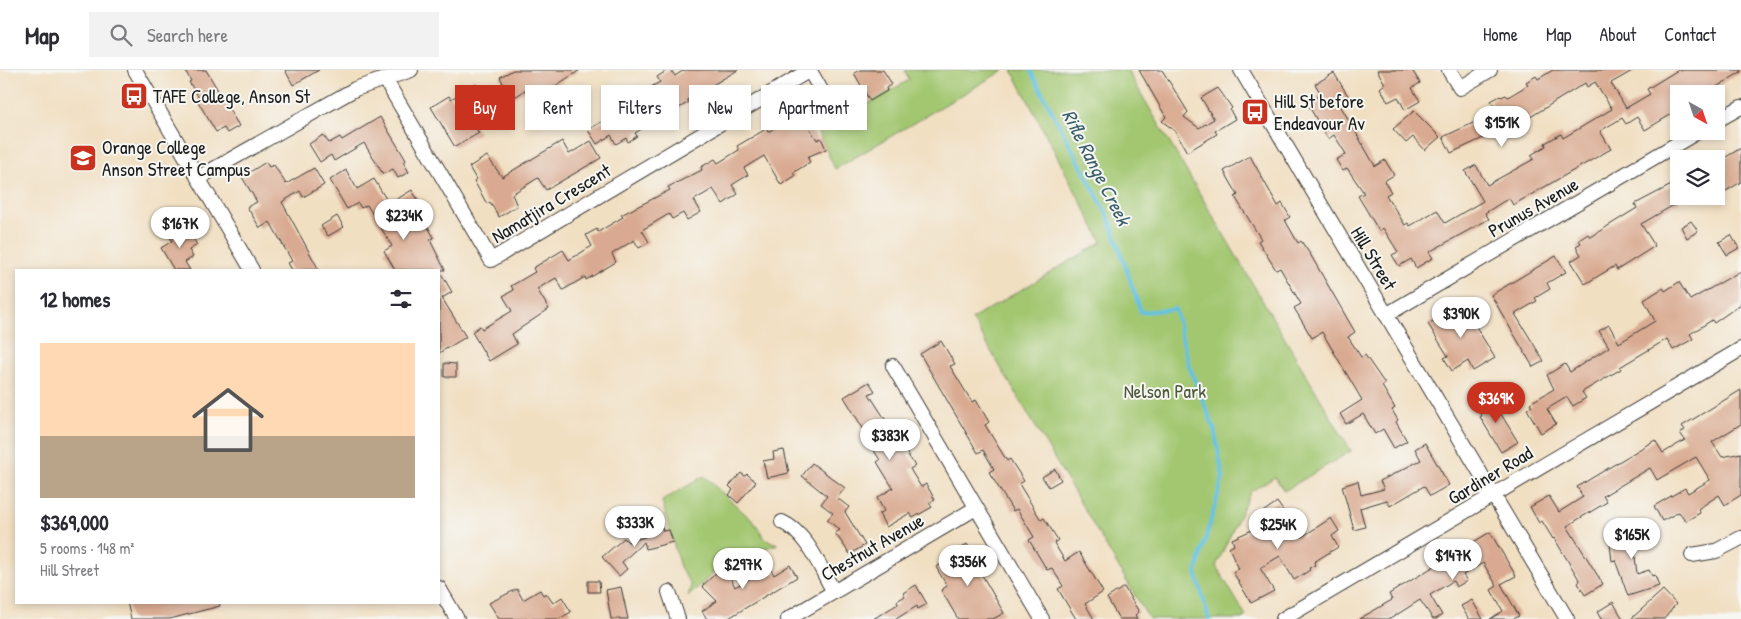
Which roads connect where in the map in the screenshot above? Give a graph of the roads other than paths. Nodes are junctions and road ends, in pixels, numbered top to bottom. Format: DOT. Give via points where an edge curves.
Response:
graph roads {
  1 [pos="135,70"];
  2 [pos="411,70"];
  3 [pos="1241,70"];
  4 [pos="1449,70"];
  5 [pos="1490,70"];
  6 [pos="810,71"];
  7 [pos="385,79"];
  8 [pos="818,85"];
  9 [pos="1741,107"];
  10 [pos="1725,116"];
  11 [pos="1684,140"];
  12 [pos="198,178"];
  13 [pos="251,269"];
  14 [pos="1386,315"];
  15 [pos="1741,349"];
  16 [pos="893,366"];
  17 [pos="1493,495"];
  18 [pos="976,508"];
  19 [pos="782,522"];
  20 [pos="1741,538"];
  21 [pos="1692,555"];
  22 [pos="440,590"];
  23 [pos="669,592"];
  24 [pos="834,592"];
  25 [pos="457,619"];
  26 [pos="678,619"];
  27 [pos="788,619"];
  28 [pos="1042,619"];
  29 [pos="1283,619"];
  30 [pos="1567,619"];
  1 -- 12 [label="street"];
  2 -- 7 [label="street"];
  3 -- 14 [label="street, Hill Street"];
  4 -- 5 [label="street" via="1460,88"];
  6 -- 7 [label="street, Namatjira Crescent" via="491,260"];
  6 -- 8 [label="street, Namatjira Crescent"];
  7 -- 12 [label="street" via="355,89"];
  9 -- 10 [label="street"];
  11 -- 14 [label="street, Prunus Avenue"];
  12 -- 13 [label="street"];
  14 -- 17 [label="street, Hill Street"];
  15 -- 17 [label="street, Gardiner Road"];
  16 -- 18 [label="street"];
  17 -- 29 [label="street, Gardiner Road"];
  17 -- 30 [label="street, Hill Street"];
  18 -- 24 [label="street, Chestnut Avenue"];
  18 -- 28 [label="street"];
  19 -- 24 [label="street" via="790,525 805,542"];
  20 -- 21 [label="street" via="1716,550"];
  22 -- 25 [label="street"];
  23 -- 26 [label="street"];
  24 -- 27 [label="street, Chestnut Avenue"];
}
